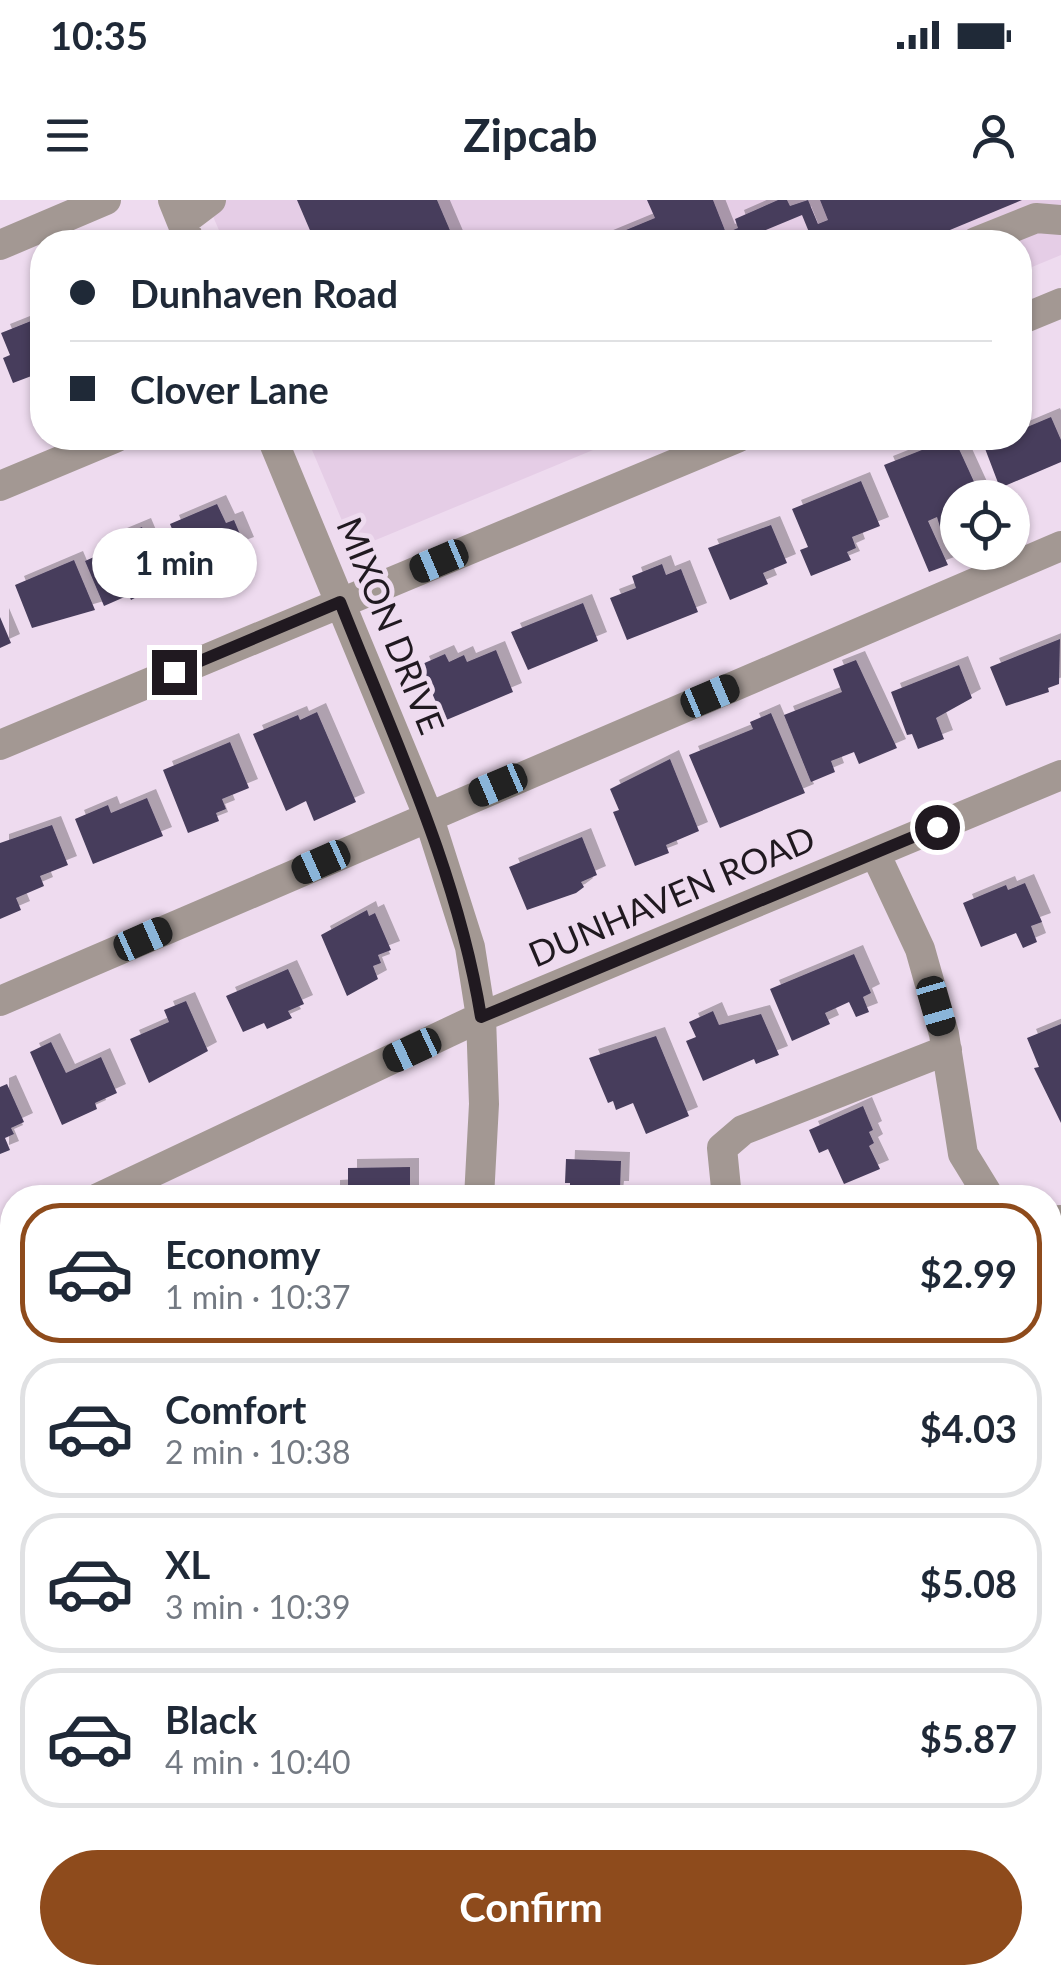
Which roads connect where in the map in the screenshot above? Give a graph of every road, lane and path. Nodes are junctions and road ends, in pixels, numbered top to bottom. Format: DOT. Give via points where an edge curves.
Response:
graph roads {
  1 [pos="106,200"];
  2 [pos="210,200"];
  3 [pos="1061,220"];
  4 [pos="182,221"];
  5 [pos="35,230"];
  6 [pos="1006,230"];
  7 [pos="30,232"];
  8 [pos="0,245"];
  9 [pos="1061,303"];
  10 [pos="1032,315"];
  11 [pos="86,450"];
  12 [pos="277,450"];
  13 [pos="702,450"];
  14 [pos="0,486"];
  15 [pos="1061,546"];
  16 [pos="340,602"];
  17 [pos="0,745"];
  18 [pos="1061,775"];
  19 [pos="428,815"];
  20 [pos="875,852"];
  21 [pos="0,1002"];
  22 [pos="481,1017"];
  23 [pos="947,1050"];
  24 [pos="126,1185"];
  25 [pos="481,1185"];
  26 [pos="726,1185"];
  27 [pos="982,1185"];
  1 -- 5 [label="street"];
  2 -- 4 [label="street"];
  3 -- 6 [label="street" via="1036,218"];
  7 -- 8 [label="street"];
  9 -- 10 [label="street"];
  11 -- 14 [label="street"];
  12 -- 16 [label="street, MIXON DRIVE"];
  13 -- 16 [label="street"];
  15 -- 19 [label="street"];
  16 -- 17 [label="street"];
  16 -- 19 [label="street, MIXON DRIVE"];
  18 -- 20 [label="street, DUNHAVEN ROAD"];
  19 -- 21 [label="street"];
  19 -- 22 [label="street, MIXON DRIVE" via="470,946"];
  20 -- 22 [label="street, DUNHAVEN ROAD"];
  20 -- 23 [label="street" via="920,949"];
  22 -- 24 [label="street, DUNHAVEN ROAD"];
  22 -- 25 [label="street, MIXON DRIVE"];
  23 -- 26 [label="street" via="742,1130 722,1148"];
  23 -- 27 [label="street" via="963,1154"];
}
